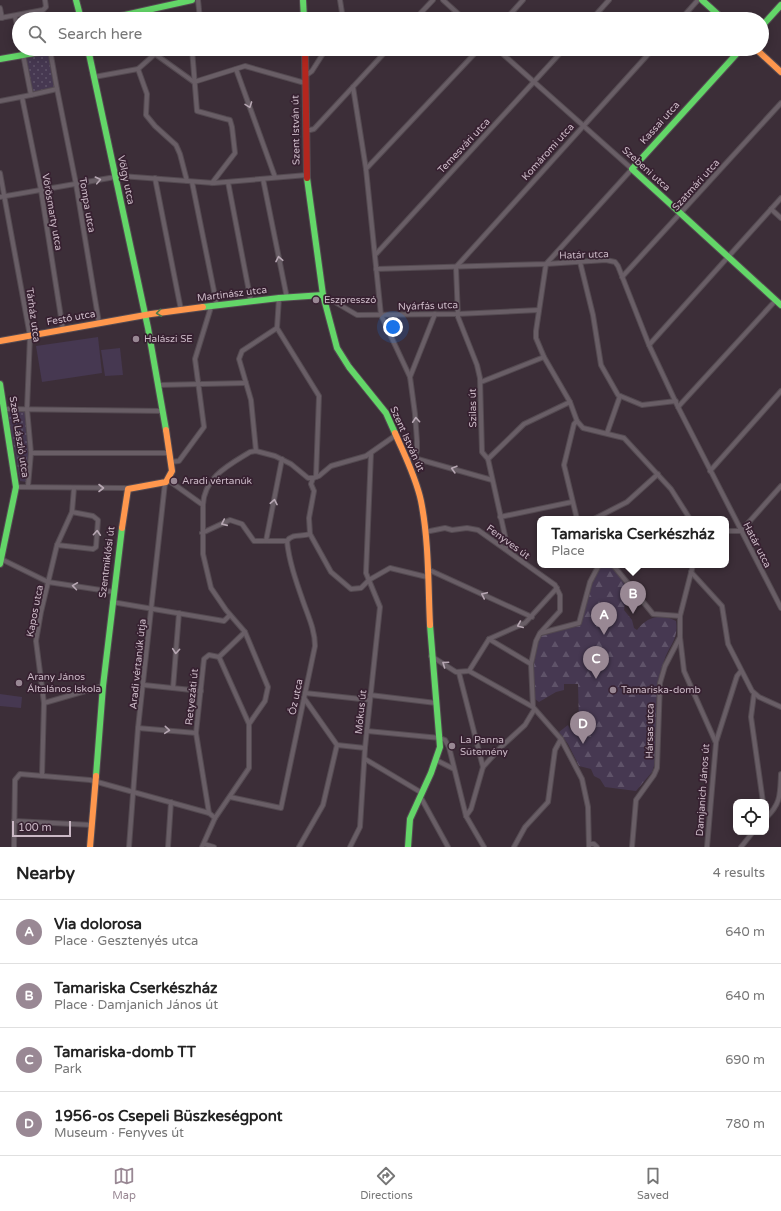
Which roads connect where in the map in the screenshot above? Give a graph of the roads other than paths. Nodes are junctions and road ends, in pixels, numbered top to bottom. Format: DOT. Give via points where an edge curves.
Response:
graph roads {
  1 [pos="45,0"];
  2 [pos="76,0"];
  3 [pos="192,0"];
  4 [pos="198,0"];
  5 [pos="304,0"];
  6 [pos="340,0"];
  7 [pos="433,0"];
  8 [pos="443,0"];
  9 [pos="522,0"];
  10 [pos="609,0"];
  11 [pos="698,0"];
  12 [pos="702,0"];
  13 [pos="781,5"];
  14 [pos="0,8"];
  15 [pos="152,8"];
  16 [pos="34,12"];
  17 [pos="79,12"];
  18 [pos="136,12"];
  19 [pos="152,12"];
  20 [pos="199,12"];
  21 [pos="304,12"];
  22 [pos="342,12"];
  23 [pos="422,12"];
  24 [pos="456,12"];
  25 [pos="512,12"];
  26 [pos="598,12"];
  27 [pos="687,12"];
  28 [pos="715,12"];
  29 [pos="12,16"];
  30 [pos="1,18"];
  31 [pos="769,18"];
  32 [pos="12,56"];
  33 [pos="23,56"];
  34 [pos="51,56"];
  35 [pos="90,56"];
  36 [pos="150,56"];
  37 [pos="161,56"];
  38 [pos="192,56"];
  39 [pos="305,56"];
  40 [pos="322,56"];
  41 [pos="382,56"];
  42 [pos="472,56"];
  43 [pos="505,56"];
  44 [pos="558,56"];
  45 [pos="647,56"];
  46 [pos="735,56"];
  47 [pos="764,56"];
  48 [pos="0,60"];
  49 [pos="138,69"];
  50 [pos="236,69"];
  51 [pos="781,72"];
  52 [pos="94,77"];
  53 [pos="305,80"];
  54 [pos="194,82"];
  55 [pos="534,82"];
  56 [pos="353,87"];
  57 [pos="57,89"];
  58 [pos="31,95"];
  59 [pos="22,97"];
  60 [pos="0,101"];
  61 [pos="781,103"];
  62 [pos="583,126"];
  63 [pos="306,131"];
  64 [pos="366,169"];
  65 [pos="632,169"];
  66 [pos="0,173"];
  67 [pos="307,174"];
  68 [pos="115,176"];
  69 [pos="156,178"];
  70 [pos="275,178"];
  71 [pos="263,179"];
  72 [pos="190,182"];
  73 [pos="228,182"];
  74 [pos="212,183"];
  75 [pos="76,184"];
  76 [pos="40,190"];
  77 [pos="2,197"];
  78 [pos="781,198"];
  79 [pos="771,209"];
  80 [pos="681,214"];
  81 [pos="781,218"];
  82 [pos="376,254"];
  83 [pos="727,256"];
  84 [pos="580,262"];
  85 [pos="546,264"];
  86 [pos="456,267"];
  87 [pos="376,269"];
  88 [pos="622,277"];
  89 [pos="323,295"];
  90 [pos="280,298"];
  91 [pos="287,298"];
  92 [pos="776,300"];
  93 [pos="251,302"];
  94 [pos="781,305"];
  95 [pos="214,306"];
  96 [pos="181,310"];
  97 [pos="539,310"];
  98 [pos="435,314"];
  99 [pos="458,314"];
  100 [pos="145,315"];
  101 [pos="381,316"];
  102 [pos="99,323"];
  103 [pos="277,328"];
  104 [pos="63,330"];
  105 [pos="30,336"];
  106 [pos="0,341"];
  107 [pos="649,344"];
  108 [pos="544,357"];
  109 [pos="410,377"];
  110 [pos="481,382"];
  111 [pos="246,383"];
  112 [pos="0,384"];
  113 [pos="198,384"];
  114 [pos="159,385"];
  115 [pos="781,391"];
  116 [pos="620,396"];
  117 [pos="676,401"];
  118 [pos="570,402"];
  119 [pos="678,407"];
  120 [pos="4,409"];
  121 [pos="28,409"];
  122 [pos="163,411"];
  123 [pos="577,421"];
  124 [pos="3,426"];
  125 [pos="607,433"];
  126 [pos="396,435"];
  127 [pos="256,451"];
  128 [pos="31,453"];
  129 [pos="170,453"];
  130 [pos="371,453"];
  131 [pos="414,458"];
  132 [pos="282,459"];
  133 [pos="488,459"];
  134 [pos="406,460"];
  135 [pos="171,462"];
  136 [pos="710,470"];
  137 [pos="658,474"];
  138 [pos="314,478"];
  139 [pos="492,480"];
  140 [pos="167,481"];
  141 [pos="28,486"];
  142 [pos="781,486"];
  143 [pos="16,487"];
  144 [pos="74,488"];
  145 [pos="128,489"];
  146 [pos="572,502"];
  147 [pos="203,505"];
  148 [pos="72,512"];
  149 [pos="576,516"];
  150 [pos="600,516"];
  151 [pos="688,516"];
  152 [pos="500,517"];
  153 [pos="729,531"];
  154 [pos="741,531"];
  155 [pos="425,532"];
  156 [pos="202,533"];
  157 [pos="310,534"];
  158 [pos="266,541"];
  159 [pos="287,541"];
  160 [pos="57,545"];
  161 [pos="505,549"];
  162 [pos="0,560"];
  163 [pos="598,568"];
  164 [pos="615,568"];
  165 [pos="692,568"];
  166 [pos="427,569"];
  167 [pos="691,572"];
  168 [pos="427,577"];
  169 [pos="369,580"];
  170 [pos="48,582"];
  171 [pos="557,588"];
  172 [pos="114,592"];
  173 [pos="112,602"];
  174 [pos="152,608"];
  175 [pos="781,608"];
  176 [pos="179,613"];
  177 [pos="230,615"];
  178 [pos="680,616"];
  179 [pos="532,617"];
  180 [pos="245,632"];
  181 [pos="540,633"];
  182 [pos="680,637"];
  183 [pos="489,638"];
  184 [pos="431,656"];
  185 [pos="219,657"];
  186 [pos="531,664"];
  187 [pos="469,671"];
  188 [pos="742,671"];
  189 [pos="459,673"];
  190 [pos="144,685"];
  191 [pos="103,686"];
  192 [pos="173,688"];
  193 [pos="201,691"];
  194 [pos="754,694"];
  195 [pos="305,696"];
  196 [pos="370,697"];
  197 [pos="44,703"];
  198 [pos="436,703"];
  199 [pos="781,707"];
  200 [pos="534,708"];
  201 [pos="249,724"];
  202 [pos="138,728"];
  203 [pos="367,730"];
  204 [pos="196,733"];
  205 [pos="440,738"];
  206 [pos="561,739"];
  207 [pos="716,743"];
  208 [pos="337,745"];
  209 [pos="365,748"];
  210 [pos="365,759"];
  211 [pos="438,761"];
  212 [pos="483,767"];
  213 [pos="454,769"];
  214 [pos="781,774"];
  215 [pos="42,776"];
  216 [pos="95,781"];
  217 [pos="132,792"];
  218 [pos="421,795"];
  219 [pos="230,797"];
  220 [pos="763,799"];
  221 [pos="171,802"];
  222 [pos="209,813"];
  223 [pos="466,816"];
  224 [pos="769,816"];
  225 [pos="215,818"];
  226 [pos="14,821"];
  227 [pos="92,825"];
  228 [pos="751,835"];
  229 [pos="203,846"];
  230 [pos="587,846"];
  231 [pos="14,847"];
  232 [pos="90,847"];
  233 [pos="129,847"];
  234 [pos="168,847"];
  235 [pos="214,847"];
  236 [pos="299,847"];
  237 [pos="350,847"];
  238 [pos="408,847"];
  239 [pos="448,847"];
  240 [pos="484,847"];
  241 [pos="514,847"];
  242 [pos="597,847"];
  243 [pos="632,847"];
  244 [pos="707,847"];
  245 [pos="741,847"];
  1 -- 16 [label="street" via="46,6 43,10"];
  2 -- 17 [label="street"];
  3 -- 15 [label="street"];
  4 -- 20 [label="street"];
  5 -- 21 [label="street"];
  6 -- 22 [label="street"];
  7 -- 23 [label="street"];
  8 -- 24 [label="street"];
  9 -- 25 [label="street"];
  10 -- 26 [label="street"];
  11 -- 27 [label="street"];
  12 -- 28 [label="street"];
  13 -- 31 [label="street"];
  14 -- 30 [label="street"];
  15 -- 18 [label="street"];
  15 -- 19 [label="street"];
  29 -- 30 [label="street"];
  32 -- 48 [label="street"];
  33 -- 58 [label="street"];
  34 -- 57 [label="street, Tompa utca"];
  35 -- 52 [label="street, Völgy utca"];
  36 -- 49 [label="street"];
  37 -- 54 [label="street"];
  38 -- 54 [label="street"];
  39 -- 53 [label="street, Szent István út"];
  40 -- 53 [label="street"];
  41 -- 56 [label="street"];
  42 -- 64 [label="street"];
  43 -- 55 [label="street, Szebeni utca"];
  44 -- 55 [label="street, Temesvári utca"];
  45 -- 62 [label="street, Komáromi utca"];
  46 -- 65 [label="street, Kassai utca"];
  47 -- 51 [label="street"];
  49 -- 52 [label="street"];
  49 -- 72 [label="street" via="148,94 146,115 176,145"];
  50 -- 53 [label="street" via="252,67"];
  50 -- 54 [label="street"];
  50 -- 70 [label="street, one-way"];
  52 -- 68 [label="street, Völgy utca"];
  53 -- 63 [label="street, Szent István út"];
  54 -- 74 [label="street" via="197,111 230,120 232,127 235,153"];
  55 -- 62 [label="street, Szebeni utca"];
  55 -- 82 [label="street, Temesvári utca"];
  56 -- 63 [label="street" via="314,129"];
  56 -- 64 [label="street"];
  57 -- 58 [label="street"];
  57 -- 75 [label="street, Tompa utca"];
  58 -- 59 [label="street"];
  59 -- 60 [label="street"];
  59 -- 76 [label="street, Vörösmarty utca"];
  61 -- 80 [label="street, Szatmári utca"];
  62 -- 65 [label="street, Szebeni utca"];
  62 -- 86 [label="street, Komáromi utca"];
  63 -- 67 [label="street, Szent István út"];
  64 -- 82 [label="street"];
  65 -- 80 [label="street, Szebeni utca"];
  65 -- 85 [label="street, Kassai utca"];
  66 -- 77 [label="street, Tárház utca"];
  67 -- 70 [label="street"];
  67 -- 89 [label="street, Szent István út"];
  68 -- 69 [label="street"];
  75 -- 68 [label="street, one-way"];
  68 -- 100 [label="street, Völgy utca"];
  69 -- 72 [label="street"];
  69 -- 96 [label="street"];
  70 -- 71 [label="street"];
  71 -- 73 [label="street"];
  91 -- 71 [label="street, one-way"];
  72 -- 74 [label="street"];
  72 -- 95 [label="street"];
  73 -- 74 [label="street"];
  73 -- 93 [label="street"];
  75 -- 76 [label="street"];
  75 -- 102 [label="street, Tompa utca"];
  76 -- 77 [label="street"];
  76 -- 104 [label="street, Vörösmarty utca"];
  77 -- 105 [label="street, Tárház utca"];
  78 -- 79 [label="street"];
  79 -- 81 [label="street"];
  79 -- 83 [label="street"];
  80 -- 83 [label="street, Szebeni utca"];
  80 -- 88 [label="street, Szatmári utca"];
  82 -- 87 [label="street"];
  83 -- 92 [label="street, Szebeni utca"];
  83 -- 107 [label="street"];
  84 -- 85 [label="street, Határ utca"];
  84 -- 88 [label="street, Határ utca" via="610,260 618,266"];
  84 -- 116 [label="street" via="593,315 601,365"];
  85 -- 86 [label="street, Határ utca"];
  85 -- 97 [label="street"];
  86 -- 87 [label="street, Határ utca"];
  86 -- 99 [label="street, Szilas út"];
  87 -- 101 [label="street"];
  88 -- 107 [label="street, Határ utca"];
  89 -- 91 [label="street, Martinász utca"];
  89 -- 101 [label="street, Nyárfás utca" via="357,315"];
  89 -- 126 [label="street, Szent István út" via="337,348 349,367 381,405"];
  90 -- 91 [label="street, Martinász utca"];
  90 -- 93 [label="street, Martinász utca"];
  90 -- 103 [label="street"];
  92 -- 94 [label="street, Szebeni utca"];
  92 -- 119 [label="street"];
  93 -- 95 [label="street, Martinász utca"];
  95 -- 96 [label="street, Martinász utca"];
  95 -- 113 [label="street" via="195,359"];
  96 -- 100 [label="street, Martinász utca, one-way"];
  97 -- 99 [label="street, Nyárfás utca"];
  97 -- 108 [label="street" via="536,338"];
  98 -- 99 [label="street, Nyárfás utca"];
  98 -- 101 [label="street, Nyárfás utca"];
  98 -- 109 [label="street"];
  99 -- 110 [label="street, Szilas út"];
  100 -- 102 [label="street, Festő utca"];
  100 -- 114 [label="street"];
  101 -- 109 [label="street"];
  102 -- 104 [label="street, Festő utca"];
  103 -- 111 [label="street" via="239,356"];
  103 -- 138 [label="street" via="319,396"];
  104 -- 105 [label="street, Festő utca"];
  105 -- 106 [label="street, Festő utca"];
  105 -- 121 [label="street, Tárház utca"];
  107 -- 117 [label="street, Határ utca"];
  108 -- 110 [label="street"];
  108 -- 118 [label="street"];
  131 -- 109 [label="street, one-way" via="417,441"];
  110 -- 133 [label="street, Szilas út" via="482,452"];
  111 -- 113 [label="street"];
  111 -- 127 [label="street" via="252,406"];
  112 -- 120 [label="street, Szent László utca"];
  113 -- 114 [label="street"];
  113 -- 135 [label="street" via="204,427 179,461"];
  114 -- 122 [label="street"];
  115 -- 136 [label="street"];
  116 -- 117 [label="street" via="642,405"];
  116 -- 125 [label="street"];
  117 -- 119 [label="street, Határ utca"];
  118 -- 123 [label="street"];
  118 -- 133 [label="street" via="524,424"];
  119 -- 136 [label="street, Határ utca"];
  120 -- 121 [label="street"];
  120 -- 124 [label="street, Szent László utca"];
  121 -- 122 [label="street"];
  121 -- 128 [label="street, Tárház utca"];
  122 -- 129 [label="street"];
  123 -- 125 [label="street" via="583,428"];
  123 -- 146 [label="street" via="574,424 564,465"];
  124 -- 143 [label="street, Szent László utca"];
  125 -- 137 [label="street" via="624,438"];
  126 -- 130 [label="street"];
  126 -- 134 [label="street, Szent István út"];
  127 -- 132 [label="street"];
  127 -- 147 [label="street" via="250,452 215,476 204,492"];
  128 -- 129 [label="street"];
  128 -- 141 [label="street, Tárház utca"];
  129 -- 135 [label="street"];
  130 -- 138 [label="street" via="331,466"];
  130 -- 169 [label="street, Mókus út" via="366,573"];
  131 -- 134 [label="street"];
  139 -- 131 [label="street, one-way"];
  132 -- 138 [label="street" via="308,478"];
  158 -- 132 [label="street, one-way"];
  133 -- 139 [label="street, Szilas út"];
  134 -- 155 [label="street, Szent István út" via="421,500"];
  135 -- 140 [label="street" via="172,470"];
  136 -- 154 [label="street, Határ utca"];
  137 -- 150 [label="street" via="627,502"];
  137 -- 151 [label="street"];
  138 -- 157 [label="street" via="311,484 314,489 309,518"];
  139 -- 152 [label="street, Szilas út"];
  140 -- 145 [label="street"];
  140 -- 147 [label="street"];
  140 -- 174 [label="street, Aradi vértanúk útja"];
  141 -- 143 [label="street"];
  141 -- 144 [label="street"];
  142 -- 154 [label="street"];
  143 -- 162 [label="street, Szent László utca"];
  144 -- 145 [label="street, one-way"];
  144 -- 148 [label="street, Kapos utca"];
  145 -- 172 [label="street, Szentmiklósi út"];
  146 -- 149 [label="street"];
  146 -- 152 [label="street"];
  147 -- 156 [label="street"];
  148 -- 160 [label="street, Kapos utca"];
  160 -- 148 [label="street, one-way" via="93,549 96,547 98,520 93,516"];
  152 -- 161 [label="street, Szilas út" via="508,546"];
  153 -- 154 [label="street"];
  154 -- 175 [label="street, Határ utca"];
  155 -- 161 [label="street, Fenyves út" via="445,528 478,530"];
  155 -- 166 [label="street, Szent István út"];
  158 -- 156 [label="street, one-way" via="254,540 242,524 230,520"];
  156 -- 177 [label="street" via="203,554 211,588"];
  157 -- 159 [label="street" via="295,535"];
  157 -- 169 [label="street" via="332,572 351,589 361,588"];
  158 -- 159 [label="street"];
  159 -- 195 [label="street, Őz utca" via="288,552 315,635"];
  160 -- 170 [label="street, Kapos utca"];
  161 -- 171 [label="street, Fenyves út"];
  162 -- 170 [label="street"];
  163 -- 181 [label="street" via="590,582 580,623"];
  164 -- 178 [label="street" via="654,614"];
  165 -- 167 [label="street, Damjanich János út"];
  166 -- 168 [label="street, Szent István út"];
  179 -- 166 [label="street, one-way"];
  167 -- 178 [label="street, Damjanich János út"];
  167 -- 188 [label="street" via="722,606 728,644"];
  168 -- 169 [label="street" via="390,568"];
  168 -- 184 [label="street, Szent István út"];
  169 -- 196 [label="street, Mókus út" via="380,607"];
  172 -- 170 [label="street, one-way"];
  170 -- 197 [label="street, Kapos utca" via="36,641"];
  171 -- 179 [label="street"];
  171 -- 181 [label="street" via="560,595 560,611"];
  172 -- 173 [label="street, Szentmiklósi út"];
  173 -- 174 [label="street"];
  173 -- 191 [label="street, Szentmiklósi út"];
  174 -- 176 [label="street"];
  174 -- 190 [label="street, Aradi vértanúk útja"];
  176 -- 177 [label="street" via="224,621"];
  176 -- 192 [label="street, one-way"];
  177 -- 180 [label="street"];
  178 -- 182 [label="street, Damjanich János út"];
  179 -- 183 [label="street, one-way" via="525,623"];
  180 -- 185 [label="street, Retyezáti út"];
  180 -- 201 [label="street" via="268,687 265,701"];
  181 -- 186 [label="street"];
  182 -- 207 [label="street, Damjanich János út" via="684,670"];
  182 -- 243 [label="street, Hársas utca" via="661,676 657,768 636,800"];
  183 -- 186 [label="street"];
  183 -- 187 [label="street"];
  189 -- 184 [label="street, one-way"];
  184 -- 198 [label="street, Szent István út"];
  185 -- 193 [label="street, Retyezáti út" via="209,655 204,659"];
  185 -- 201 [label="street"];
  186 -- 200 [label="street"];
  187 -- 189 [label="street"];
  187 -- 200 [label="street"];
  188 -- 194 [label="street"];
  188 -- 207 [label="street" via="737,676"];
  189 -- 212 [label="street"];
  190 -- 192 [label="street"];
  190 -- 202 [label="street, Aradi vértanúk útja"];
  191 -- 197 [label="street"];
  191 -- 216 [label="street, Szentmiklósi út"];
  192 -- 193 [label="street"];
  193 -- 204 [label="street, Retyezáti út"];
  194 -- 199 [label="street"];
  194 -- 220 [label="street" via="751,717"];
  195 -- 196 [label="street"];
  195 -- 208 [label="street"];
  195 -- 219 [label="street, Őz utca" via="281,808"];
  196 -- 198 [label="street"];
  196 -- 203 [label="street, Mókus út"];
  197 -- 215 [label="street, Kapos utca"];
  198 -- 205 [label="street, Szent István út"];
  200 -- 206 [label="street"];
  200 -- 212 [label="street" via="525,725"];
  201 -- 219 [label="street" via="250,765"];
  202 -- 204 [label="street, one-way"];
  202 -- 217 [label="street, Aradi vértanúk útja"];
  203 -- 205 [label="street"];
  203 -- 209 [label="street, Mókus út"];
  204 -- 222 [label="street, Retyezáti út"];
  205 -- 211 [label="street, Szent István út"];
  205 -- 213 [label="street" via="449,746"];
  206 -- 230 [label="street" via="582,779 588,807"];
  206 -- 241 [label="street" via="555,750 548,802 525,827"];
  207 -- 244 [label="street, Damjanich János út"];
  208 -- 209 [label="street"];
  208 -- 236 [label="street" via="323,805"];
  209 -- 210 [label="street, Mókus út"];
  210 -- 218 [label="street"];
  210 -- 237 [label="street, Mókus út" via="360,827"];
  211 -- 213 [label="street"];
  211 -- 218 [label="street, Szent István út"];
  212 -- 223 [label="street" via="471,809"];
  213 -- 223 [label="street"];
  214 -- 224 [label="street" via="779,803 776,810"];
  215 -- 216 [label="street"];
  215 -- 226 [label="street" via="18,774 15,780"];
  216 -- 217 [label="street"];
  216 -- 227 [label="street, Szentmiklósi út"];
  217 -- 221 [label="street"];
  217 -- 233 [label="street, Aradi vértanúk útja"];
  218 -- 238 [label="street, Szent István út" via="407,825"];
  218 -- 239 [label="street"];
  219 -- 225 [label="street"];
  221 -- 222 [label="street"];
  221 -- 234 [label="street"];
  222 -- 225 [label="street"];
  223 -- 240 [label="street"];
  225 -- 229 [label="street"];
  226 -- 227 [label="street"];
  226 -- 231 [label="street"];
  227 -- 232 [label="street, Szentmiklósi út"];
  228 -- 245 [label="street"];
  229 -- 235 [label="street"];
  230 -- 242 [label="street" via="594,844"];
}
